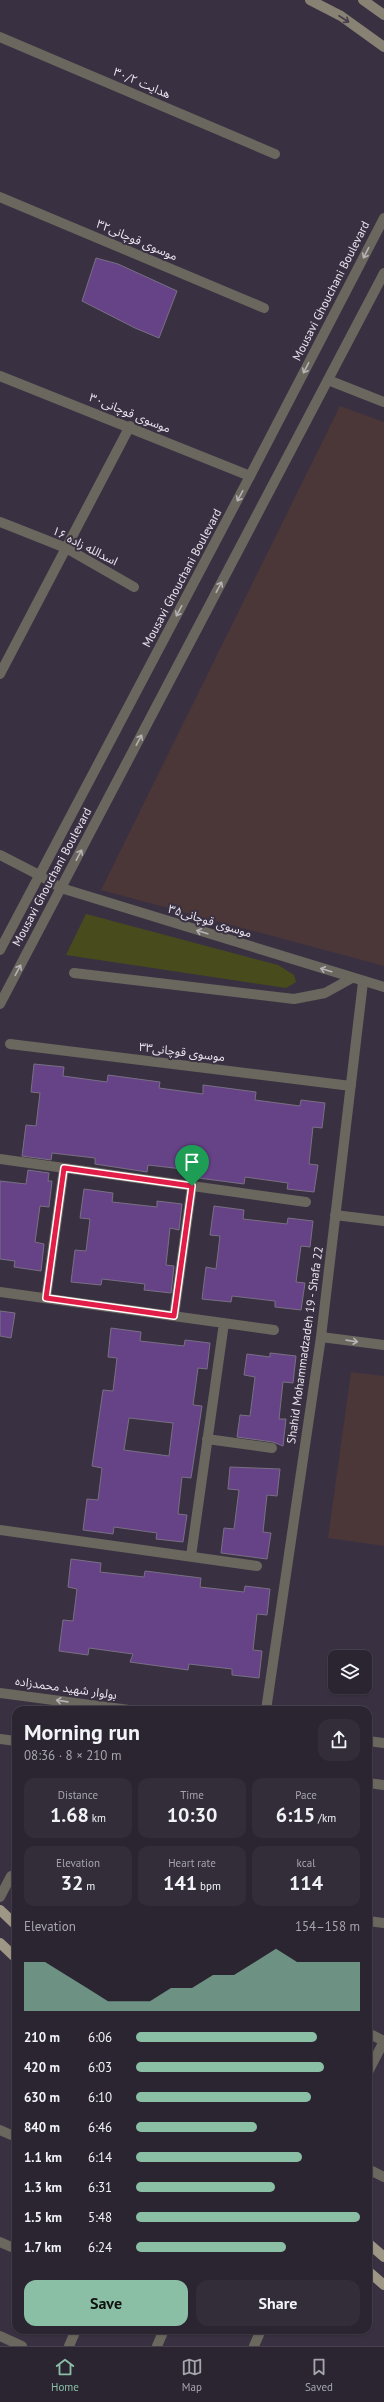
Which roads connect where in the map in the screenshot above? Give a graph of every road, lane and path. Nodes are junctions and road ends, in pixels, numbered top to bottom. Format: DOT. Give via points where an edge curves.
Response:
graph roads {
  1 [pos="310,0"];
  2 [pos="363,0"];
  3 [pos="384,15"];
  4 [pos="0,37"];
  5 [pos="383,48"];
  6 [pos="275,154"];
  7 [pos="0,197"];
  8 [pos="384,218"];
  9 [pos="384,273"];
  10 [pos="264,308"];
  11 [pos="0,376"];
  12 [pos="328,380"];
  13 [pos="384,402"];
  14 [pos="130,426"];
  15 [pos="250,476"];
  16 [pos="0,522"];
  17 [pos="66,548"];
  18 [pos="134,587"];
  19 [pos="0,674"];
  20 [pos="0,855"];
  21 [pos="39,875"];
  22 [pos="61,888"];
  23 [pos="0,950"];
  24 [pos="74,973"];
  25 [pos="352,978"];
  26 [pos="363,982"];
  27 [pos="384,987"];
  28 [pos="0,1004"];
  29 [pos="10,1044"];
  30 [pos="351,1086"];
  31 [pos="0,1159"];
  32 [pos="64,1168"];
  33 [pos="192,1186"];
  34 [pos="306,1202"];
  35 [pos="335,1215"];
  36 [pos="384,1221"];
  37 [pos="0,1292"];
  38 [pos="46,1298"];
  39 [pos="174,1316"];
  40 [pos="224,1323"];
  41 [pos="274,1330"];
  42 [pos="321,1336"];
  43 [pos="384,1345"];
  44 [pos="207,1439"];
  45 [pos="272,1448"];
  46 [pos="0,1530"];
  47 [pos="191,1556"];
  48 [pos="257,1566"];
  49 [pos="0,1693"];
  50 [pos="99,1706"];
  51 [pos="267,1706"];
  52 [pos="0,1739"];
  53 [pos="12,1740"];
  54 [pos="372,1742"];
  55 [pos="384,1743"];
  56 [pos="372,1784"];
  57 [pos="384,1785"];
  58 [pos="12,1879"];
  59 [pos="0,1897"];
  60 [pos="0,1910"];
  61 [pos="12,1921"];
  62 [pos="372,1922"];
  63 [pos="384,1923"];
  64 [pos="0,1943"];
  65 [pos="12,1954"];
  66 [pos="372,2035"];
  67 [pos="384,2041"];
  68 [pos="372,2064"];
  69 [pos="0,2130"];
  70 [pos="12,2135"];
  71 [pos="372,2171"];
  72 [pos="384,2177"];
  73 [pos="0,2242"];
  74 [pos="372,2246"];
  75 [pos="12,2247"];
  76 [pos="384,2257"];
  77 [pos="372,2274"];
  78 [pos="384,2285"];
  79 [pos="74,2334"];
  80 [pos="162,2334"];
  81 [pos="260,2334"];
  82 [pos="0,2336"];
  83 [pos="22,2346"];
  84 [pos="69,2346"];
  85 [pos="158,2346"];
  86 [pos="255,2346"];
  1 -- 5 [label="main road, one-way" via="341,16"];
  2 -- 3 [label="main road"];
  4 -- 6 [label="street, هدایت ۳۰/۲"];
  7 -- 10 [label="street, موسوی قوچانی۳۲"];
  8 -- 15 [label="street, Mousavi Ghouchani Boulevard, one-way"];
  9 -- 12 [label="street, Mousavi Ghouchani Boulevard"];
  11 -- 14 [label="street, موسوی قوچانی۳۰"];
  12 -- 13 [label="street"];
  22 -- 12 [label="street, Mousavi Ghouchani Boulevard, one-way"];
  14 -- 15 [label="street, موسوی قوچانی۳۰"];
  14 -- 17 [label="street"];
  15 -- 21 [label="street, Mousavi Ghouchani Boulevard, one-way"];
  16 -- 17 [label="street, اسدالله زاده ۱۶"];
  17 -- 18 [label="street, اسدالله زاده ۱۶"];
  17 -- 19 [label="street"];
  20 -- 21 [label="street, موسوی قوچانی۳۵"];
  21 -- 22 [label="street, موسوی قوچانی۳۵"];
  21 -- 23 [label="street, Mousavi Ghouchani Boulevard"];
  25 -- 22 [label="street, موسوی قوچانی۳۵, one-way"];
  28 -- 22 [label="street, Mousavi Ghouchani Boulevard, one-way"];
  24 -- 25 [label="street" via="294,999 325,993"];
  25 -- 26 [label="street, موسوی قوچانی۳۵"];
  26 -- 27 [label="street, موسوی قوچانی۳۵"];
  26 -- 30 [label="street, Shahid Mohammadzadeh 19 - Shafa 22"];
  29 -- 30 [label="street, موسوی قوچانی۳۳"];
  30 -- 35 [label="street, Shahid Mohammadzadeh 19 - Shafa 22"];
  31 -- 32 [label="street"];
  32 -- 33 [label="street"];
  32 -- 38 [label="street"];
  33 -- 34 [label="street"];
  33 -- 39 [label="street"];
  35 -- 36 [label="street"];
  35 -- 42 [label="street, Shahid Mohammadzadeh 19 - Shafa 22"];
  37 -- 38 [label="street"];
  38 -- 39 [label="street"];
  39 -- 40 [label="street"];
  40 -- 41 [label="street"];
  40 -- 44 [label="street"];
  42 -- 43 [label="street, one-way"];
  42 -- 51 [label="street, Shahid Mohammadzadeh 19 - Shafa 22"];
  44 -- 45 [label="street"];
  44 -- 47 [label="street"];
  46 -- 47 [label="street"];
  47 -- 48 [label="street"];
  50 -- 49 [label="street, بولوار شهید محمدزاده, one-way"];
  52 -- 53 [label="street"];
  54 -- 55 [label="street"];
  56 -- 57 [label="street"];
  58 -- 59 [label="street"];
  60 -- 61 [label="main road"];
  62 -- 63 [label="street"];
  64 -- 65 [label="main road"];
  66 -- 67 [label="street"];
  67 -- 68 [label="street"];
  69 -- 70 [label="street"];
  71 -- 72 [label="street"];
  73 -- 75 [label="street"];
  74 -- 76 [label="main road"];
  77 -- 78 [label="main road"];
  79 -- 84 [label="street"];
  80 -- 85 [label="street"];
  81 -- 86 [label="street"];
  82 -- 83 [label="street"];
}
